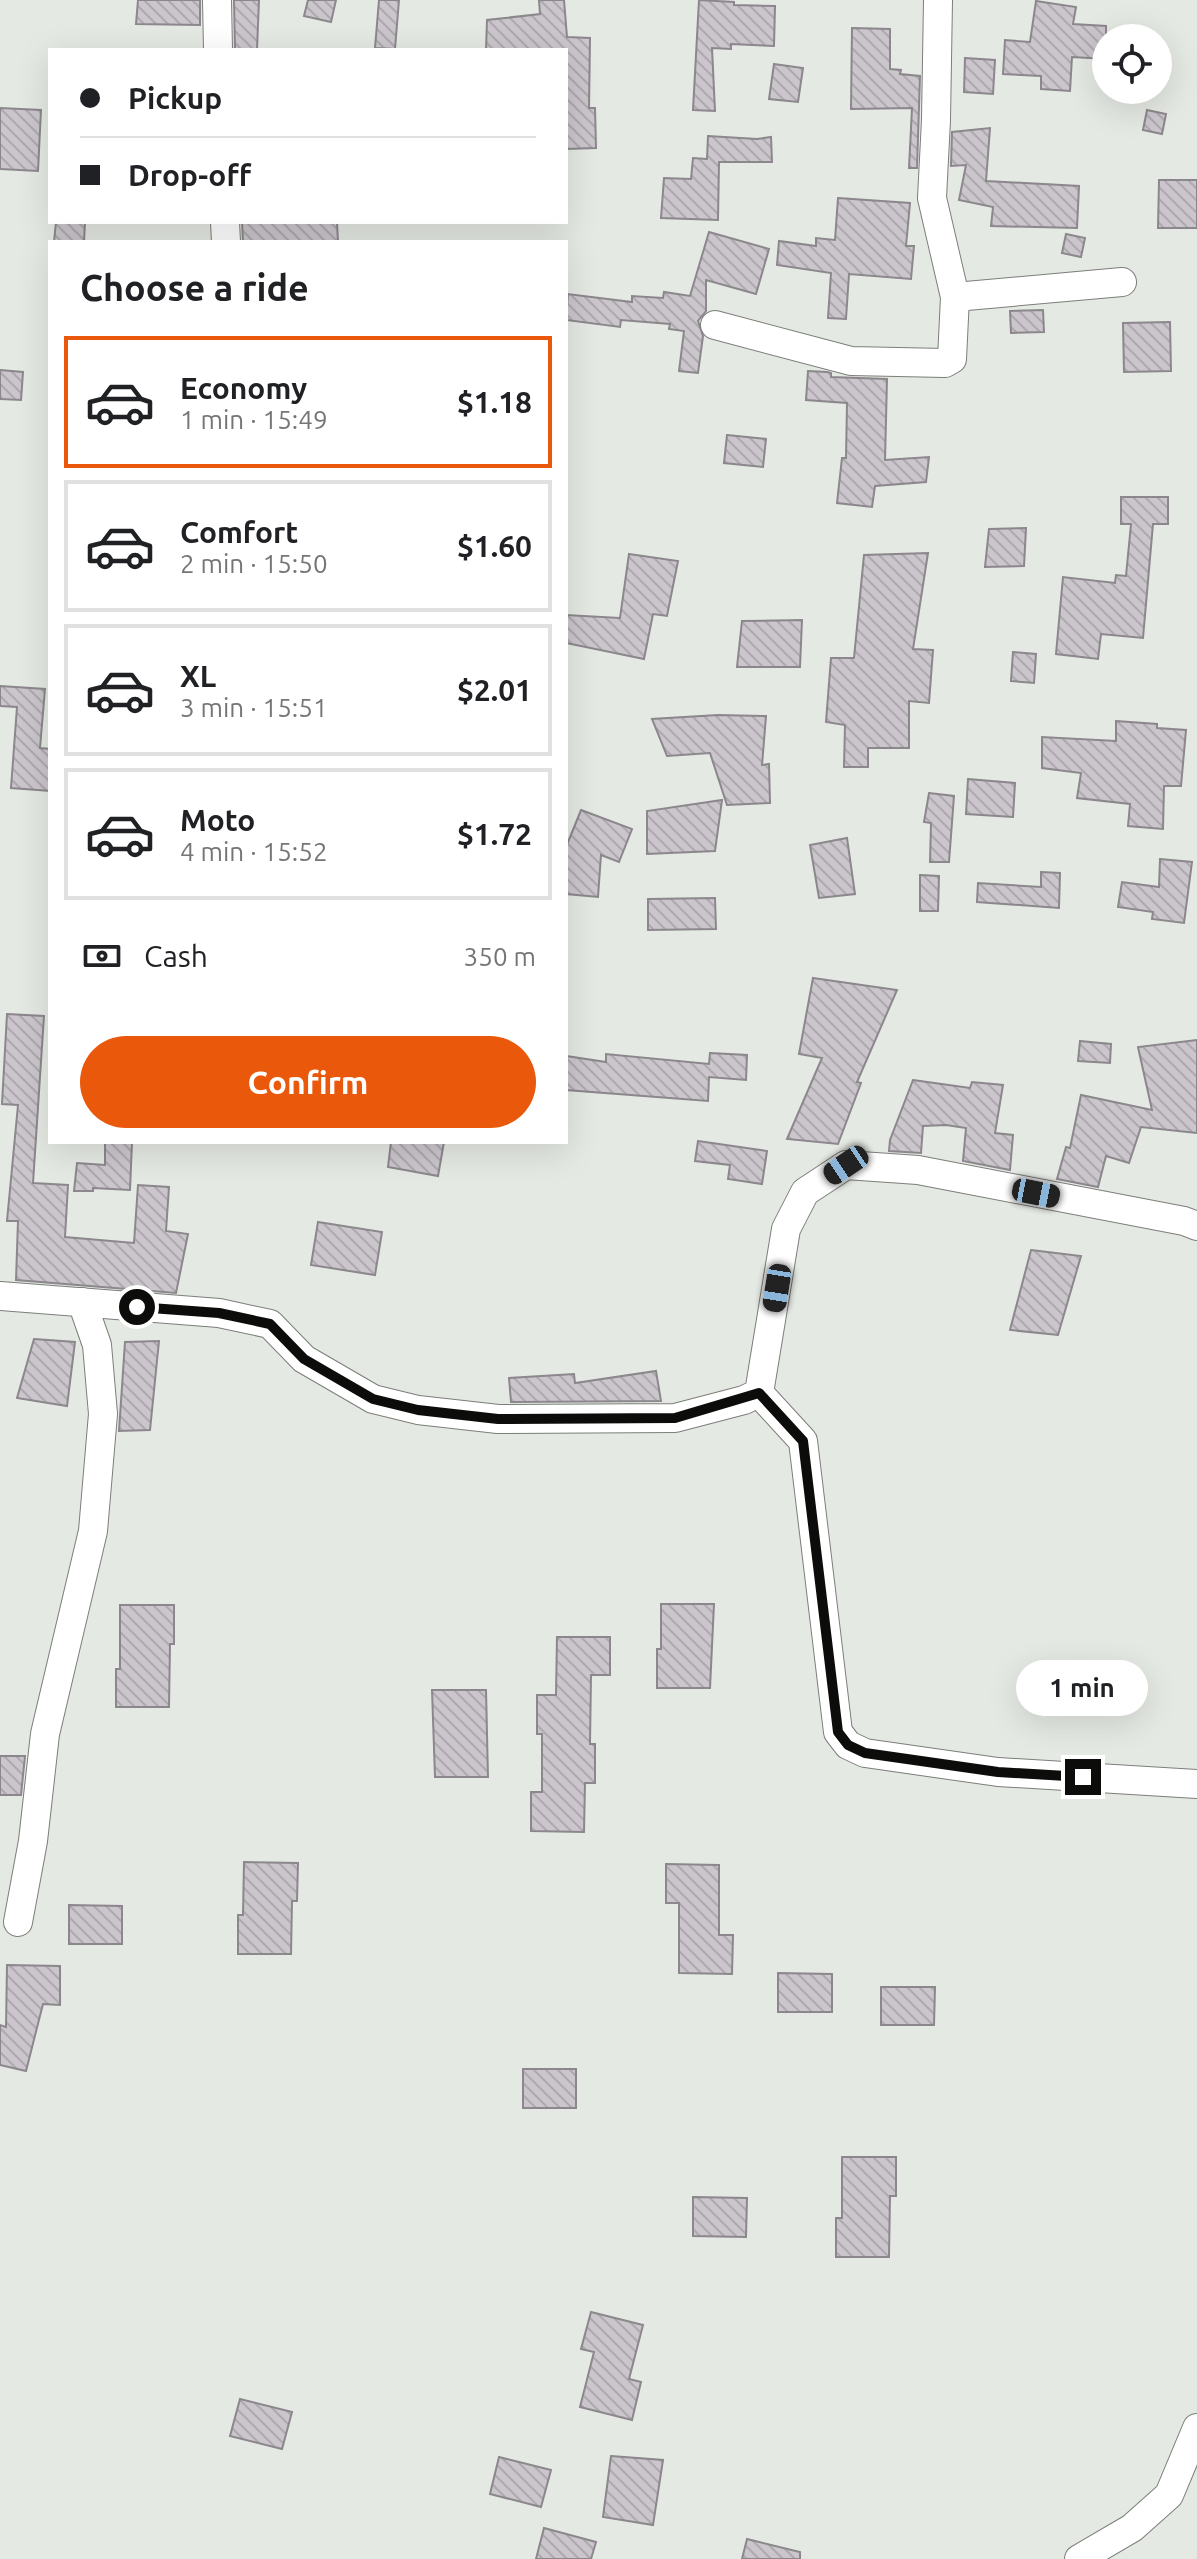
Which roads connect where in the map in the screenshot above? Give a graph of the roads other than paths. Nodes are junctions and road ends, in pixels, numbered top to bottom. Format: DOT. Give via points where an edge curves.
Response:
graph roads {
  1 [pos="217,0"];
  2 [pos="938,0"];
  3 [pos="218,48"];
  4 [pos="1122,282"];
  5 [pos="955,297"];
  6 [pos="715,325"];
  7 [pos="1197,1226"];
  8 [pos="0,1296"];
  9 [pos="82,1302"];
  10 [pos="759,1393"];
  11 [pos="1197,1784"];
  12 [pos="18,1922"];
  13 [pos="1197,2428"];
  14 [pos="1079,2559"];
  1 -- 3 [label="street"];
  2 -- 5 [label="street" via="932,198"];
  4 -- 5 [label="street"];
  5 -- 6 [label="street" via="952,359 945,363 851,361"];
  7 -- 10 [label="street" via="918,1170 846,1165 805,1192 786,1229"];
  8 -- 9 [label="street"];
  9 -- 10 [label="street" via="219,1313 270,1324 304,1359 373,1399 418,1410 498,1419 675,1418"];
  9 -- 12 [label="street" via="97,1345 103,1414 93,1531 45,1734"];
  10 -- 11 [label="street" via="803,1441 838,1732 848,1745 865,1753 998,1772"];
  13 -- 14 [label="street" via="1169,2495 1132,2528"];
}
